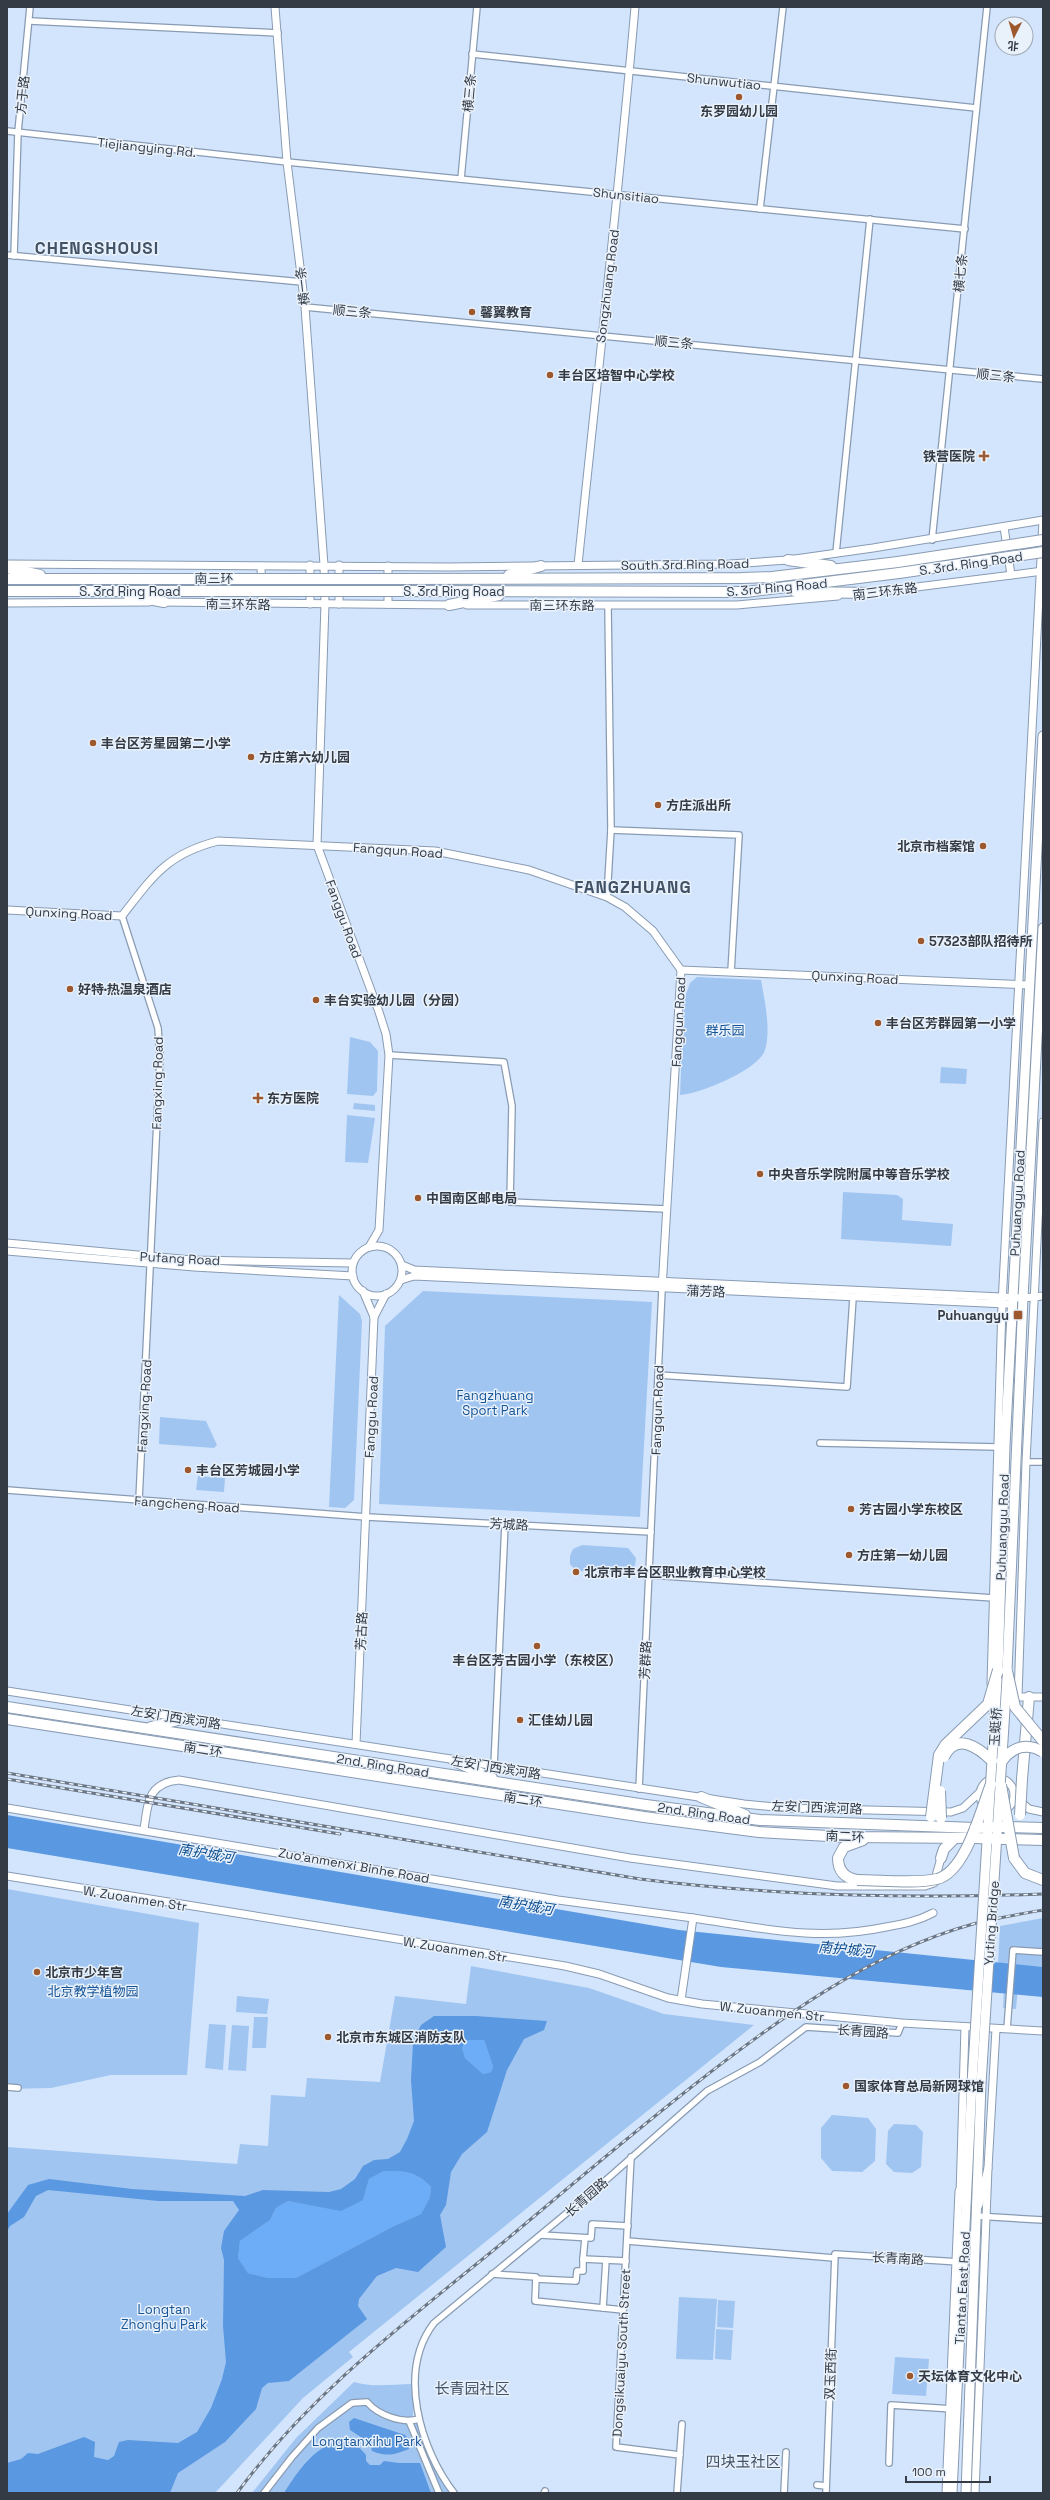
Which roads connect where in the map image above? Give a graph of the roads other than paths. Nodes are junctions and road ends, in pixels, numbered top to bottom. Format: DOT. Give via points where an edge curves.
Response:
graph roads {
  1 [pos="30,7"];
  2 [pos="275,7"];
  3 [pos="477,7"];
  4 [pos="635,7"];
  5 [pos="783,7"];
  6 [pos="987,7"];
  7 [pos="30,21"];
  8 [pos="278,33"];
  9 [pos="472,54"];
  10 [pos="630,71"];
  11 [pos="775,86"];
  12 [pos="976,108"];
  13 [pos="7,131"];
  14 [pos="18,132"];
  15 [pos="287,162"];
  16 [pos="461,179"];
  17 [pos="617,194"];
  18 [pos="760,209"];
  19 [pos="870,219"];
  20 [pos="965,229"];
  21 [pos="7,255"];
  22 [pos="14,256"];
  23 [pos="302,282"];
  24 [pos="305,307"];
  25 [pos="601,335"];
  26 [pos="856,359"];
  27 [pos="950,370"];
  28 [pos="1043,379"];
  29 [pos="1043,520"];
  30 [pos="1004,527"];
  31 [pos="932,540"];
  32 [pos="1043,540"];
  33 [pos="1043,552"];
  34 [pos="836,553"];
  35 [pos="788,560"];
  36 [pos="7,564"];
  37 [pos="310,565"];
  38 [pos="324,565"];
  39 [pos="339,565"];
  40 [pos="578,565"];
  41 [pos="261,566"];
  42 [pos="388,566"];
  43 [pos="541,566"];
  44 [pos="7,568"];
  45 [pos="845,568"];
  46 [pos="1042,571"];
  47 [pos="899,573"];
  48 [pos="1011,575"];
  49 [pos="7,579"];
  50 [pos="59,579"];
  51 [pos="250,579"];
  52 [pos="495,579"];
  53 [pos="7,591"];
  54 [pos="107,591"];
  55 [pos="523,591"];
  56 [pos="746,592"];
  57 [pos="872,593"];
  58 [pos="164,602"];
  59 [pos="7,603"];
  60 [pos="310,604"];
  61 [pos="325,604"];
  62 [pos="339,604"];
  63 [pos="388,604"];
  64 [pos="262,605"];
  65 [pos="450,605"];
  66 [pos="608,606"];
  67 [pos="1043,736"];
  68 [pos="611,830"];
  69 [pos="317,845"];
  70 [pos="607,897"];
  71 [pos="7,910"];
  72 [pos="122,916"];
  73 [pos="1043,928"];
  74 [pos="680,970"];
  75 [pos="731,972"];
  76 [pos="1019,984"];
  77 [pos="1030,985"];
  78 [pos="1041,987"];
  79 [pos="389,1055"];
  80 [pos="1043,1122"];
  81 [pos="666,1209"];
  82 [pos="379,1230"];
  83 [pos="7,1243"];
  84 [pos="369,1247"];
  85 [pos="386,1247"];
  86 [pos="7,1251"];
  87 [pos="150,1260"];
  88 [pos="353,1263"];
  89 [pos="402,1265"];
  90 [pos="353,1276"];
  91 [pos="401,1280"];
  92 [pos="663,1286"];
  93 [pos="363,1291"];
  94 [pos="386,1294"];
  95 [pos="1034,1296"];
  96 [pos="1043,1296"];
  97 [pos="853,1298"];
  98 [pos="1022,1298"];
  99 [pos="1002,1301"];
  100 [pos="1012,1301"];
  101 [pos="374,1317"];
  102 [pos="658,1375"];
  103 [pos="820,1443"];
  104 [pos="997,1447"];
  105 [pos="1026,1462"];
  106 [pos="1043,1462"];
  107 [pos="996,1477"];
  108 [pos="7,1490"];
  109 [pos="1003,1496"];
  110 [pos="139,1500"];
  111 [pos="367,1517"];
  112 [pos="505,1524"];
  113 [pos="651,1532"];
  114 [pos="649,1575"];
  115 [pos="994,1598"];
  116 [pos="1003,1671"];
  117 [pos="7,1692"];
  118 [pos="1002,1697"];
  119 [pos="1018,1697"];
  120 [pos="1029,1697"];
  121 [pos="1043,1698"];
  122 [pos="7,1706"];
  123 [pos="186,1718"];
  124 [pos="7,1719"];
  125 [pos="148,1728"];
  126 [pos="1043,1740"];
  127 [pos="356,1744"];
  128 [pos="1043,1752"];
  129 [pos="454,1760"];
  130 [pos="997,1761"];
  131 [pos="494,1766"];
  132 [pos="996,1780"];
  133 [pos="505,1783"];
  134 [pos="639,1789"];
  135 [pos="980,1792"];
  136 [pos="1013,1795"];
  137 [pos="701,1797"];
  138 [pos="7,1808"];
  139 [pos="990,1810"];
  140 [pos="999,1812"];
  141 [pos="1043,1812"];
  142 [pos="1020,1815"];
  143 [pos="994,1817"];
  144 [pos="760,1820"];
  145 [pos="920,1827"];
  146 [pos="951,1827"];
  147 [pos="1010,1827"];
  148 [pos="1036,1827"];
  149 [pos="144,1829"];
  150 [pos="872,1837"];
  151 [pos="928,1838"];
  152 [pos="955,1838"];
  153 [pos="1043,1840"];
  154 [pos="941,1858"];
  155 [pos="7,1876"];
  156 [pos="1043,1880"];
  157 [pos="933,1913"];
  158 [pos="693,1918"];
  159 [pos="1043,1952"];
  160 [pos="681,2000"];
  161 [pos="902,2023"];
  162 [pos="965,2027"];
  163 [pos="980,2028"];
  164 [pos="996,2029"];
  165 [pos="1007,2029"];
  166 [pos="1043,2031"];
  167 [pos="964,2051"];
  168 [pos="995,2052"];
  169 [pos="977,2084"];
  170 [pos="7,2087"];
  171 [pos="18,2088"];
  172 [pos="631,2157"];
  173 [pos="988,2168"];
  174 [pos="960,2191"];
  175 [pos="976,2216"];
  176 [pos="988,2217"];
  177 [pos="1043,2220"];
  178 [pos="965,2225"];
  179 [pos="628,2226"];
  180 [pos="541,2235"];
  181 [pos="585,2238"];
  182 [pos="627,2241"];
  183 [pos="834,2256"];
  184 [pos="583,2259"];
  185 [pos="606,2260"];
  186 [pos="626,2261"];
  187 [pos="960,2262"];
  188 [pos="492,2274"];
  189 [pos="536,2279"];
  190 [pos="603,2308"];
  191 [pos="623,2310"];
  192 [pos="954,2410"];
  193 [pos="419,2418"];
  194 [pos="408,2421"];
  195 [pos="682,2424"];
  196 [pos="786,2452"];
  197 [pos="680,2455"];
  198 [pos="889,2463"];
  199 [pos="817,2485"];
  200 [pos="826,2486"];
  201 [pos="264,2493"];
  202 [pos="439,2493"];
  203 [pos="454,2493"];
  204 [pos="677,2493"];
  205 [pos="784,2493"];
  206 [pos="826,2493"];
  207 [pos="946,2493"];
  208 [pos="952,2493"];
  209 [pos="966,2493"];
  210 [pos="975,2493"];
  1 -- 7 [label="street, 方于路"];
  2 -- 8 [label="street, 横一条"];
  3 -- 9 [label="street, 横三条"];
  4 -- 10 [label="street, Songzhuang Road"];
  5 -- 11 [label="street"];
  6 -- 12 [label="street, 横七条"];
  7 -- 8 [label="street"];
  7 -- 14 [label="street, 方于路"];
  8 -- 15 [label="street, 横一条"];
  9 -- 10 [label="street, Shunwutiao"];
  9 -- 16 [label="street, 横三条"];
  10 -- 11 [label="street, Shunwutiao"];
  10 -- 17 [label="street, Songzhuang Road"];
  11 -- 12 [label="street, Shunwutiao"];
  11 -- 18 [label="street"];
  12 -- 20 [label="street, 横七条"];
  13 -- 14 [label="street, Tiejiangying Rd."];
  14 -- 15 [label="street, Tiejiangying Rd."];
  14 -- 22 [label="street, 方于路"];
  15 -- 16 [label="street, Shunsitiao"];
  15 -- 23 [label="street, 横一条"];
  16 -- 17 [label="street, Shunsitiao"];
  17 -- 18 [label="street, Shunsitiao"];
  17 -- 25 [label="street, Songzhuang Road"];
  18 -- 19 [label="street, Shunsitiao"];
  19 -- 20 [label="street, Shunsitiao"];
  19 -- 26 [label="street"];
  20 -- 27 [label="street, 横七条"];
  21 -- 22 [label="street"];
  22 -- 23 [label="street"];
  23 -- 24 [label="street, 横一条"];
  24 -- 25 [label="street, 顺三条"];
  24 -- 38 [label="street, 横一条"];
  25 -- 26 [label="street, 顺三条"];
  25 -- 40 [label="street, Songzhuang Road"];
  26 -- 27 [label="street, 顺三条"];
  26 -- 34 [label="street"];
  27 -- 28 [label="street, 顺三条"];
  27 -- 31 [label="street, 横七条"];
  29 -- 30 [label="street, South 3rd Ring Road"];
  29 -- 46 [label="street"];
  30 -- 31 [label="street, South 3rd Ring Road"];
  30 -- 48 [label="street"];
  31 -- 34 [label="street, South 3rd Ring Road"];
  32 -- 45 [label="highway, S. 3rd Ring Road, bridge"];
  33 -- 47 [label="highway, S. 3rd. Ring Road, bridge"];
  34 -- 35 [label="street, South 3rd Ring Road"];
  35 -- 40 [label="street, South 3rd Ring Road" via="730,564"];
  35 -- 45 [label="highway"];
  36 -- 41 [label="street"];
  37 -- 38 [label="street"];
  37 -- 41 [label="street"];
  37 -- 60 [label="street"];
  38 -- 39 [label="street, South 3rd Ring Road"];
  38 -- 61 [label="street, 横一条"];
  39 -- 42 [label="street, South 3rd Ring Road"];
  39 -- 62 [label="street"];
  40 -- 43 [label="street, South 3rd Ring Road"];
  41 -- 64 [label="street"];
  42 -- 43 [label="street, South 3rd Ring Road"];
  42 -- 63 [label="street"];
  43 -- 52 [label="highway"];
  44 -- 50 [label="highway"];
  45 -- 52 [label="highway, S. 3rd Ring Road" via="742,578"];
  46 -- 48 [label="street, 南三环东路"];
  46 -- 76 [label="street"];
  47 -- 56 [label="highway, S. 3rd Ring Road"];
  48 -- 57 [label="street, 南三环东路"];
  49 -- 50 [label="highway"];
  50 -- 51 [label="highway, 南三环"];
  51 -- 52 [label="highway, S. 3rd Ring Road, bridge"];
  53 -- 54 [label="highway, S. 3rd Ring Road"];
  54 -- 55 [label="highway, S. 3rd Ring Road, bridge"];
  54 -- 58 [label="highway"];
  55 -- 56 [label="highway, S. 3rd Ring Road"];
  55 -- 65 [label="highway"];
  56 -- 57 [label="highway"];
  57 -- 66 [label="street, 南三环东路" via="737,605"];
  58 -- 59 [label="street, 南三环东路"];
  58 -- 64 [label="street, 南三环东路"];
  60 -- 61 [label="street, 南三环东路"];
  60 -- 64 [label="street, 南三环东路"];
  61 -- 62 [label="street, 南三环东路"];
  61 -- 69 [label="street, Fanggu Road"];
  62 -- 63 [label="street, 南三环东路"];
  63 -- 65 [label="street, 南三环东路"];
  65 -- 66 [label="street, 南三环东路"];
  66 -- 68 [label="street"];
  67 -- 77 [label="main road, Puhuangyu Road"];
  68 -- 70 [label="street"];
  68 -- 75 [label="street" via="739,835"];
  69 -- 70 [label="street, Fangqun Road" via="435,851 530,870"];
  69 -- 72 [label="street, Qunxing Road" via="218,841 194,847 161,868"];
  69 -- 79 [label="street, Fanggu Road" via="379,1012"];
  70 -- 74 [label="street, Fangqun Road" via="625,907 653,931"];
  71 -- 72 [label="street, Qunxing Road"];
  72 -- 87 [label="street, Fangxing Road" via="158,1028 160,1057"];
  73 -- 78 [label="main road, Puhuangyu Road"];
  74 -- 75 [label="street, Qunxing Road"];
  74 -- 81 [label="street, Fangqun Road"];
  75 -- 76 [label="street, Qunxing Road"];
  76 -- 77 [label="street, Qunxing Road"];
  76 -- 99 [label="street"];
  77 -- 100 [label="main road, Puhuangyu Road"];
  78 -- 98 [label="main road, Puhuangyu Road"];
  79 -- 81 [label="street" via="504,1062 512,1106 510,1202"];
  79 -- 82 [label="street, Fanggu Road"];
  80 -- 95 [label="street"];
  81 -- 92 [label="street, Fangqun Road"];
  82 -- 84 [label="street"];
  82 -- 85 [label="street"];
  83 -- 87 [label="street, Pufang Road"];
  84 -- 85 [label="street"];
  84 -- 88 [label="street" via="358,1254"];
  85 -- 89 [label="street" via="398,1256"];
  86 -- 87 [label="street, Pufang Road"];
  87 -- 88 [label="street, Pufang Road"];
  87 -- 90 [label="street, Pufang Road"];
  87 -- 110 [label="street, Fangxing Road"];
  88 -- 90 [label="street"];
  89 -- 91 [label="street"];
  89 -- 92 [label="street, 蒲芳路" via="414,1270"];
  90 -- 93 [label="street"];
  91 -- 92 [label="street, 蒲芳路" via="414,1276"];
  91 -- 94 [label="street" via="394,1290"];
  92 -- 97 [label="street, 蒲芳路"];
  92 -- 99 [label="street, 蒲芳路"];
  92 -- 102 [label="street, Fangqun Road"];
  93 -- 94 [label="street" via="376,1296"];
  93 -- 101 [label="street"];
  94 -- 101 [label="street"];
  95 -- 96 [label="street, 蒲芳路"];
  95 -- 98 [label="street, 蒲芳路"];
  95 -- 105 [label="street"];
  97 -- 99 [label="street, 蒲芳路"];
  97 -- 102 [label="street" via="847,1387"];
  98 -- 100 [label="street, 蒲芳路"];
  98 -- 116 [label="main road, Puhuangyu Road"];
  99 -- 100 [label="street, 蒲芳路"];
  99 -- 104 [label="street"];
  100 -- 109 [label="main road, Puhuangyu Road"];
  101 -- 111 [label="street, Fanggu Road"];
  102 -- 113 [label="street, Fangqun Road"];
  103 -- 104 [label="street"];
  104 -- 107 [label="street"];
  105 -- 106 [label="street"];
  105 -- 119 [label="street"];
  107 -- 109 [label="main road"];
  107 -- 115 [label="street"];
  108 -- 110 [label="street, Fangcheng Road"];
  109 -- 116 [label="main road, Puhuangyu Road"];
  110 -- 111 [label="street, Fangcheng Road"];
  111 -- 112 [label="street, 芳城路"];
  111 -- 127 [label="street, 芳古路"];
  112 -- 113 [label="street, 芳城路"];
  112 -- 131 [label="street"];
  113 -- 114 [label="street, 芳群路"];
  114 -- 115 [label="street"];
  114 -- 134 [label="street, 芳群路"];
  115 -- 118 [label="street" via="990,1697"];
  116 -- 126 [label="highway, bridge" via="1015,1707"];
  116 -- 130 [label="main road, 玉蜓桥, bridge"];
  116 -- 145 [label="highway, bridge" via="988,1704 946,1744 939,1755 931,1817"];
  117 -- 123 [label="street, 左安门西滨河路"];
  118 -- 119 [label="street"];
  118 -- 132 [label="street"];
  119 -- 120 [label="street"];
  120 -- 121 [label="street"];
  120 -- 142 [label="highway, bridge"];
  122 -- 125 [label="highway, 2nd. Ring Road"];
  123 -- 125 [label="highway"];
  123 -- 127 [label="street, 左安门西滨河路"];
  124 -- 150 [label="highway, 南二环" via="644,1817 759,1832"];
  125 -- 133 [label="highway, 2nd. Ring Road"];
  127 -- 129 [label="street, 左安门西滨河路"];
  128 -- 130 [label="highway, bridge" via="1021,1747"];
  129 -- 131 [label="street, 左安门西滨河路"];
  129 -- 133 [label="highway"];
  130 -- 132 [label="main road, 玉蜓桥, bridge"];
  130 -- 146 [label="highway, bridge" via="969,1744 959,1745 946,1753 940,1770 941,1818"];
  131 -- 134 [label="street, 左安门西滨河路"];
  132 -- 135 [label="street" via="982,1786"];
  132 -- 136 [label="street" via="1010,1786"];
  132 -- 150 [label="highway, bridge" via="962,1857 949,1873 932,1879 857,1880 847,1877 838,1863 839,1854 850,1844"];
  132 -- 156 [label="highway, bridge" via="1014,1858 1025,1873"];
  132 -- 169 [label="main road, Yuting Bridge, bridge"];
  133 -- 144 [label="highway, 2nd. Ring Road"];
  134 -- 137 [label="street, 左安门西滨河路"];
  135 -- 137 [label="street, 左安门西滨河路" via="963,1808 951,1812 786,1808"];
  135 -- 139 [label="street" via="983,1805"];
  136 -- 140 [label="street" via="1008,1807"];
  136 -- 141 [label="street" via="1029,1808"];
  137 -- 144 [label="highway"];
  138 -- 149 [label="street, Zuo'anmenxi Binhe Road"];
  139 -- 140 [label="street"];
  139 -- 143 [label="street"];
  140 -- 143 [label="street"];
  142 -- 147 [label="highway" via="1018,1825"];
  142 -- 148 [label="highway" via="1022,1825"];
  143 -- 163 [label="street"];
  144 -- 145 [label="highway, 南二环"];
  145 -- 146 [label="highway, 南二环"];
  146 -- 147 [label="highway, 南二环, bridge"];
  147 -- 148 [label="highway, 南二环"];
  149 -- 154 [label="street" via="148,1800 152,1793 164,1784 179,1780 630,1858 837,1886 925,1886 934,1883"];
  149 -- 158 [label="street, Zuo'anmenxi Binhe Road" via="558,1900"];
  150 -- 151 [label="highway, 南二环"];
  151 -- 152 [label="highway, 南二环"];
  151 -- 154 [label="highway" via="938,1849"];
  152 -- 153 [label="highway, 南二环, bridge"];
  152 -- 154 [label="highway" via="944,1849"];
  155 -- 160 [label="street, W. Zuoanmen Str" via="565,1966"];
  157 -- 158 [label="street, Zuo'anmenxi Binhe Road" via="912,1922 875,1930 826,1935 801,1934"];
  158 -- 160 [label="street"];
  159 -- 165 [label="street" via="1013,1950"];
  160 -- 161 [label="street, W. Zuoanmen Str"];
  161 -- 162 [label="street, W. Zuoanmen Str"];
  161 -- 172 [label="street, 长青园路" via="898,2034 806,2027 760,2062 707,2091"];
  162 -- 163 [label="street, W. Zuoanmen Str"];
  162 -- 167 [label="street"];
  163 -- 164 [label="street, W. Zuoanmen Str"];
  164 -- 165 [label="street, W. Zuoanmen Str"];
  164 -- 168 [label="street"];
  165 -- 166 [label="street, W. Zuoanmen Str"];
  167 -- 168 [label="street"];
  167 -- 174 [label="street"];
  168 -- 173 [label="street"];
  169 -- 175 [label="main road, Tiantan East Road"];
  169 -- 178 [label="main road, Tiantan East Road"];
  170 -- 171 [label="street"];
  172 -- 179 [label="street, Dongsikuaiyu South Street"];
  172 -- 180 [label="street, 长青园路"];
  173 -- 175 [label="street"];
  173 -- 176 [label="street"];
  174 -- 178 [label="street"];
  174 -- 187 [label="street"];
  175 -- 176 [label="street"];
  175 -- 209 [label="main road, Tiantan East Road"];
  176 -- 177 [label="street"];
  176 -- 210 [label="street"];
  178 -- 187 [label="main road, Tiantan East Road"];
  179 -- 181 [label="street" via="592,2224 591,2238"];
  179 -- 182 [label="street, Dongsikuaiyu South Street"];
  180 -- 181 [label="street"];
  180 -- 188 [label="street, 长青园路"];
  181 -- 184 [label="street"];
  182 -- 183 [label="street, 长青南路"];
  182 -- 186 [label="street, Dongsikuaiyu South Street"];
  183 -- 187 [label="street, 长青南路"];
  183 -- 200 [label="street, 双玉西街"];
  184 -- 185 [label="street"];
  184 -- 189 [label="street" via="582,2271 577,2271 576,2281"];
  185 -- 186 [label="street"];
  185 -- 190 [label="street"];
  186 -- 191 [label="street, Dongsikuaiyu South Street"];
  187 -- 192 [label="main road, Tiantan East Road"];
  188 -- 189 [label="street"];
  188 -- 193 [label="street, 长青园路" via="434,2323 424,2336 419,2348 415,2399"];
  189 -- 190 [label="street" via="535,2301"];
  190 -- 191 [label="street"];
  191 -- 197 [label="street, Dongsikuaiyu South Street" via="616,2447"];
  192 -- 198 [label="street" via="891,2405"];
  192 -- 207 [label="street"];
  192 -- 208 [label="main road, Tiantan East Road"];
  193 -- 194 [label="street"];
  193 -- 203 [label="street, 长青园路" via="436,2462"];
  194 -- 201 [label="street" via="374,2410 367,2402 352,2403 318,2428"];
  194 -- 202 [label="street"];
  195 -- 197 [label="street"];
  196 -- 205 [label="street"];
  197 -- 204 [label="street"];
  199 -- 200 [label="street"];
  200 -- 206 [label="street, 双玉西街"];
}
